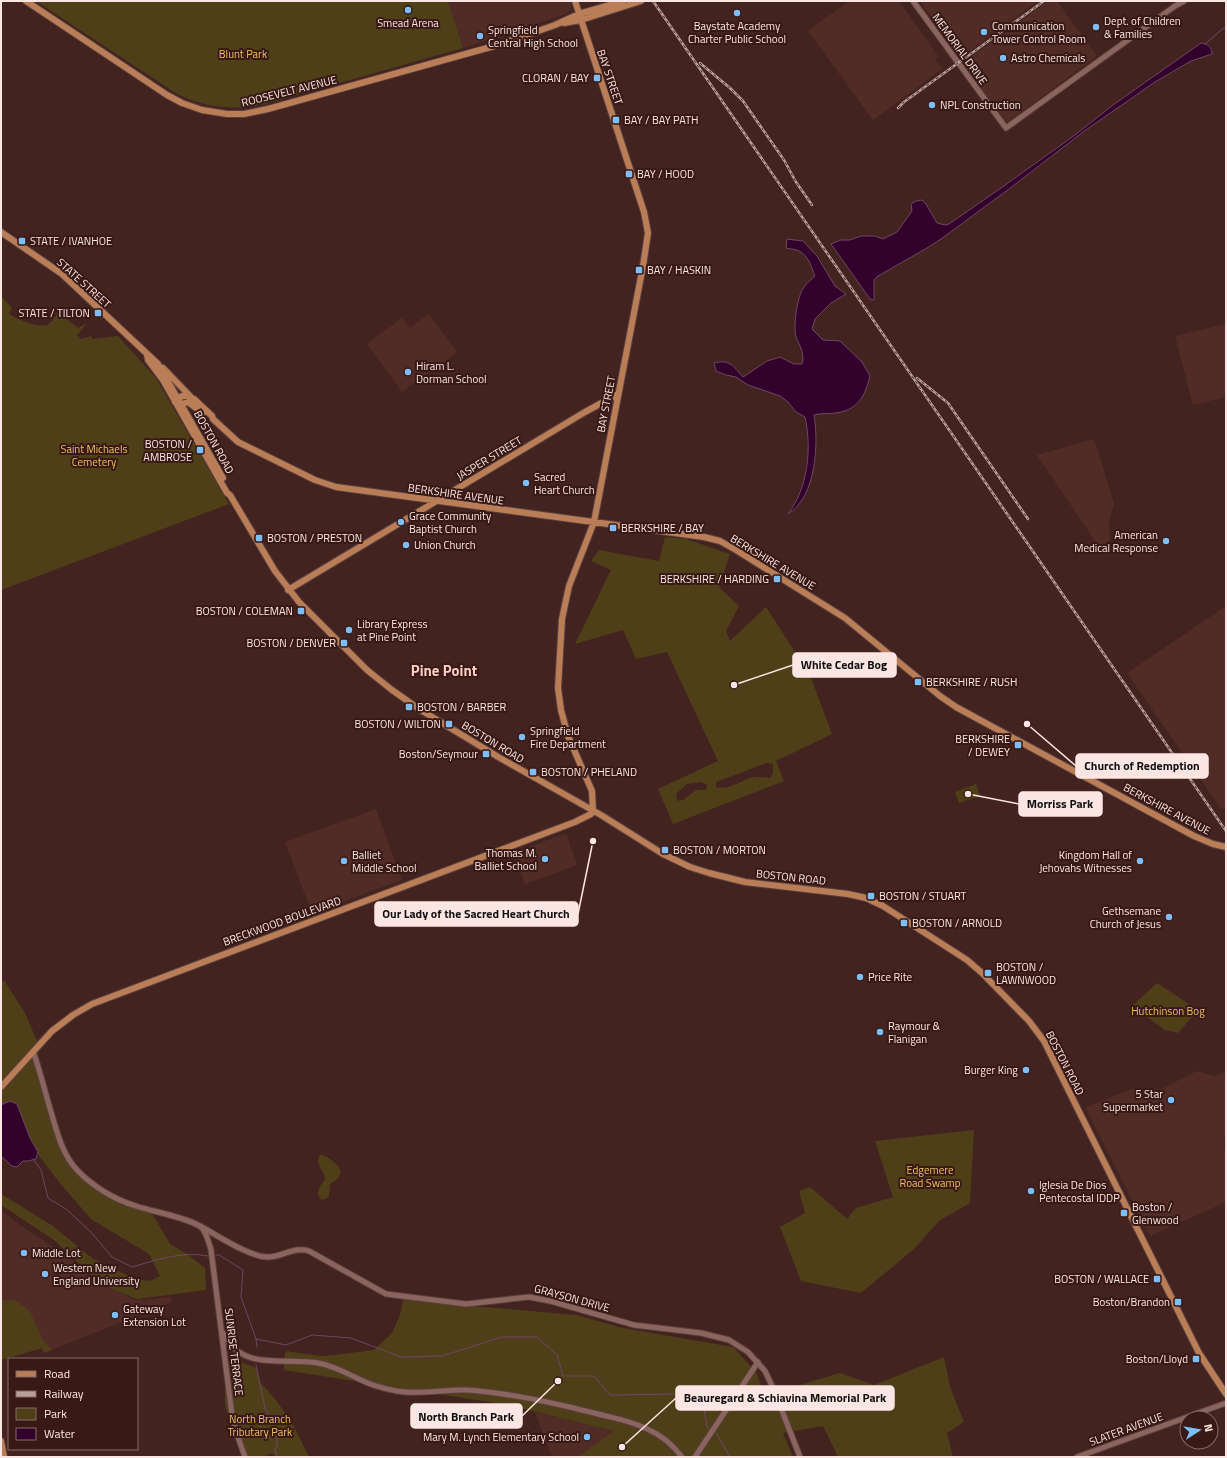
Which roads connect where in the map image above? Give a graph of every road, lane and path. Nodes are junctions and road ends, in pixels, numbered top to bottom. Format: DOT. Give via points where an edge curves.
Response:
graph roads {
  1 [pos="26,1"];
  2 [pos="575,1"];
  3 [pos="624,1"];
  4 [pos="641,1"];
  5 [pos="912,1"];
  6 [pos="1184,1"];
  7 [pos="580,17"];
  8 [pos="1,232"];
  9 [pos="147,356"];
  10 [pos="158,364"];
  11 [pos="618,394"];
  12 [pos="194,399"];
  13 [pos="178,402"];
  14 [pos="213,419"];
  15 [pos="436,501"];
  16 [pos="594,522"];
  17 [pos="288,590"];
  18 [pos="593,811"];
  19 [pos="1226,847"];
  20 [pos="33,1051"];
  21 [pos="1,1087"];
  22 [pos="198,1225"];
  23 [pos="214,1233"];
  24 [pos="211,1250"];
  25 [pos="221,1326"];
  26 [pos="234,1349"];
  27 [pos="224,1355"];
  28 [pos="758,1362"];
  29 [pos="1226,1394"];
  30 [pos="1226,1403"];
  31 [pos="1,1441"];
  32 [pos="4,1457"];
  33 [pos="246,1457"];
  34 [pos="682,1457"];
  35 [pos="695,1457"];
  36 [pos="800,1457"];
  37 [pos="1077,1457"];
  1 -- 7 [label="main road, ROOSEVELT AVENUE" via="172,98 202,110 233,114 268,109 498,45"];
  2 -- 7 [label="main road, BAY STREET"];
  3 -- 7 [label="main road, ROOSEVELT AVENUE"];
  4 -- 7 [label="main road, ROOSEVELT AVENUE"];
  5 -- 6 [label="street, MEMORIAL DRIVE" via="1006,128"];
  7 -- 11 [label="main road, BAY STREET" via="642,206 648,234"];
  8 -- 9 [label="main road, STATE STREET" via="62,274"];
  9 -- 10 [label="main road, STATE STREET"];
  9 -- 13 [label="main road, STATE STREET"];
  10 -- 12 [label="main road, BERKSHIRE AVENUE"];
  10 -- 13 [label="main road, STATE STREET"];
  11 -- 15 [label="main road, JASPER STREET"];
  11 -- 16 [label="main road, BAY STREET"];
  12 -- 13 [label="main road" via="184,395"];
  12 -- 14 [label="main road, BERKSHIRE AVENUE"];
  13 -- 14 [label="main road, BERKSHIRE AVENUE" via="188,402"];
  13 -- 17 [label="main road, BOSTON ROAD" via="227,493"];
  14 -- 15 [label="main road, BERKSHIRE AVENUE" via="238,442 324,484"];
  15 -- 16 [label="main road, BERKSHIRE AVENUE"];
  15 -- 17 [label="main road, JASPER STREET"];
  16 -- 18 [label="main road, BAY STREET" via="564,605 558,688 568,736 593,794"];
  16 -- 19 [label="main road, BERKSHIRE AVENUE" via="704,537 728,545 845,618 956,707 1194,836"];
  17 -- 18 [label="main road, BOSTON ROAD" via="358,662 392,690 500,758"];
  18 -- 20 [label="main road, BRECKWOOD BOULEVARD" via="575,822 98,1001 68,1018"];
  18 -- 29 [label="main road, BOSTON ROAD" via="662,854 705,872 753,883 840,892 873,901 967,960 991,980 1035,1028 1047,1047 1198,1351"];
  20 -- 21 [label="main road, BRECKWOOD BOULEVARD"];
  20 -- 22 [label="street, GRAYSON DRIVE" via="59,1137 66,1155 77,1170 124,1202"];
  22 -- 23 [label="street, GRAYSON DRIVE"];
  22 -- 24 [label="street" via="204,1231"];
  23 -- 24 [label="street" via="210,1242"];
  23 -- 28 [label="street, GRAYSON DRIVE" via="259,1256 275,1256 298,1250 309,1251 386,1294 466,1304 521,1297 539,1298 634,1325 719,1337 738,1344"];
  24 -- 25 [label="street, SUNRISE TERRACE"];
  25 -- 26 [label="street" via="226,1339"];
  25 -- 27 [label="street, SUNRISE TERRACE"];
  26 -- 27 [label="street"];
  26 -- 34 [label="street" via="255,1360 323,1364 374,1385 396,1391 476,1391 556,1403 641,1426 662,1438"];
  27 -- 33 [label="street, SUNRISE TERRACE" via="233,1420"];
  28 -- 35 [label="street"];
  28 -- 36 [label="street, GRAYSON DRIVE" via="774,1390"];
  30 -- 37 [label="street, SLATER AVENUE"];
  31 -- 32 [label="main road"];
}
